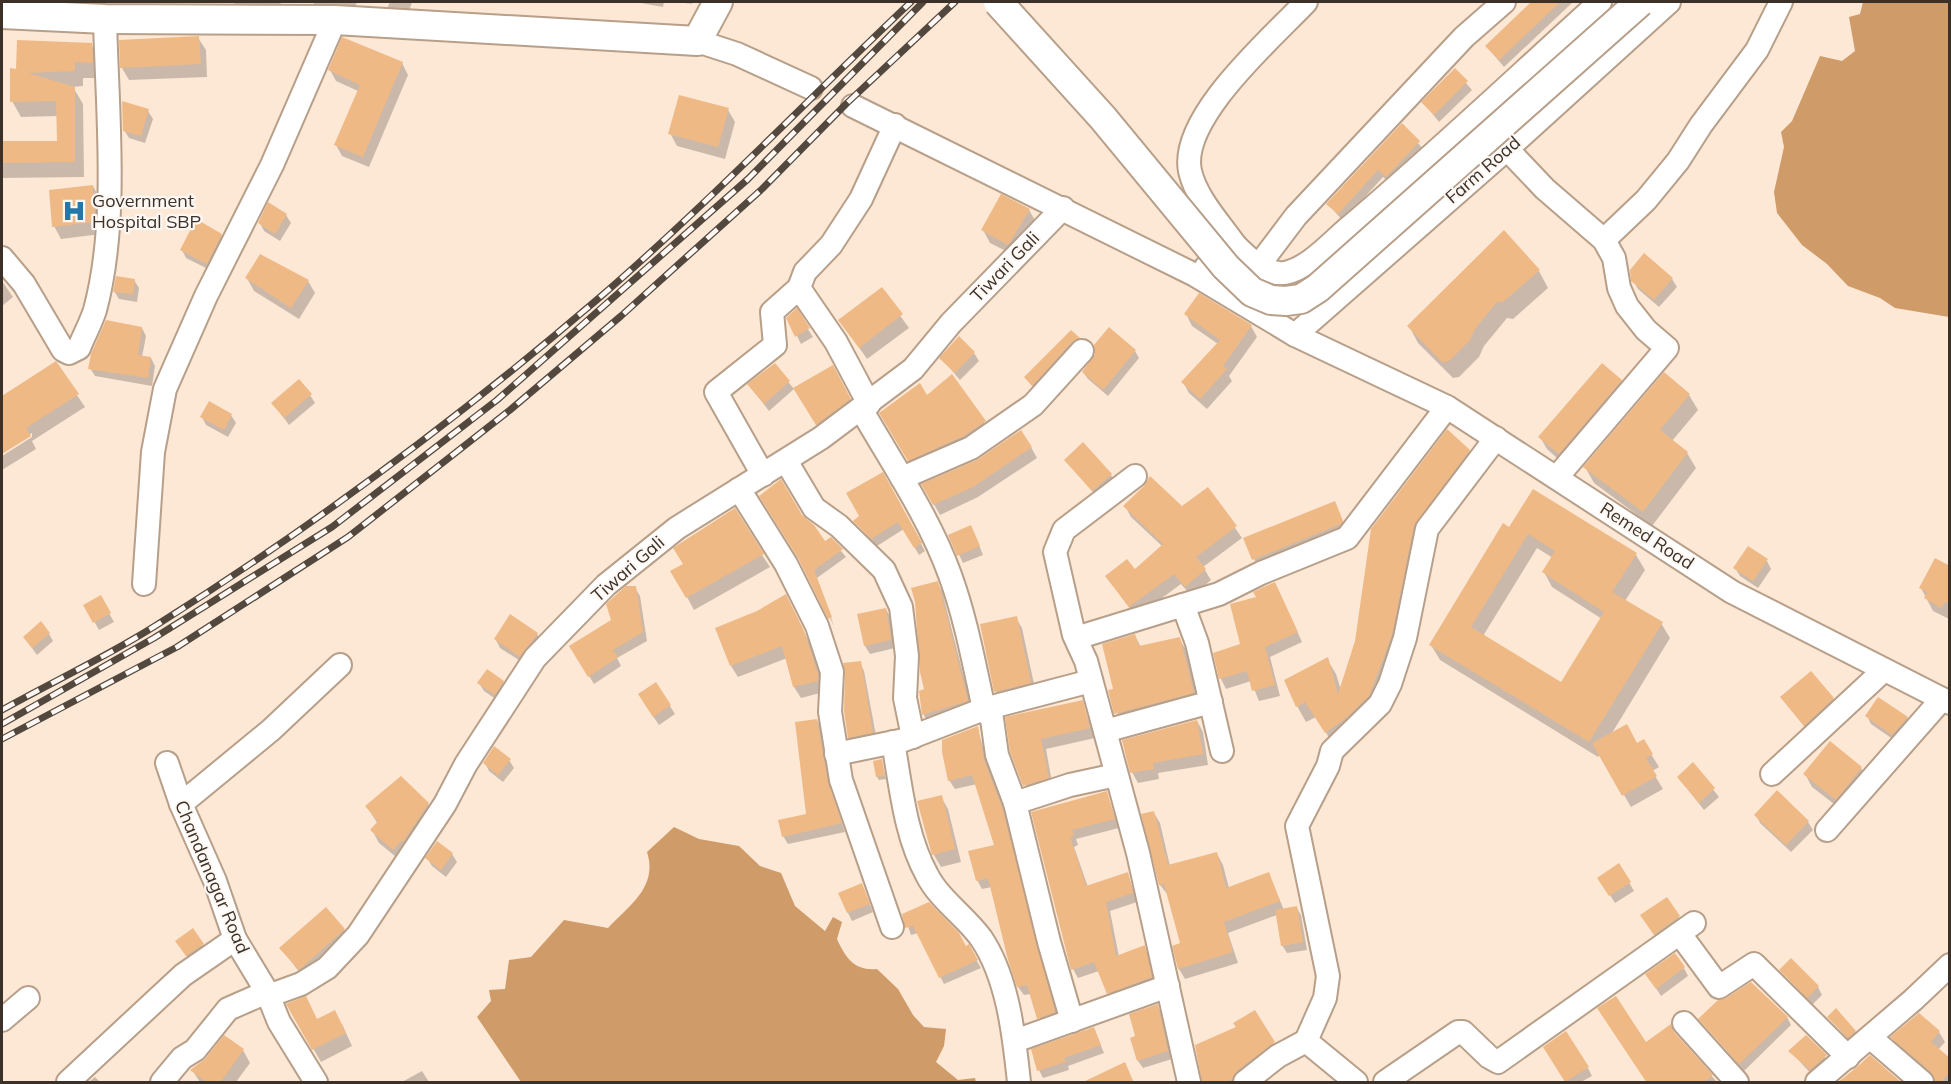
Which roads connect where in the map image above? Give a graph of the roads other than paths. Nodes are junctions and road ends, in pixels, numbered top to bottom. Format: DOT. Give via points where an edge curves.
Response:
graph roads {
  1 [pos="718,2"];
  2 [pos="998,2"];
  3 [pos="1306,2"];
  4 [pos="1504,2"];
  5 [pos="1600,2"];
  6 [pos="1640,2"];
  7 [pos="1669,2"];
  8 [pos="1781,2"];
  9 [pos="165,10"];
  10 [pos="220,10"];
  11 [pos="284,11"];
  12 [pos="2,14"];
  13 [pos="105,19"];
  14 [pos="335,20"];
  15 [pos="697,41"];
  16 [pos="811,88"];
  17 [pos="854,106"];
  18 [pos="895,125"];
  19 [pos="1507,149"];
  20 [pos="1063,208"];
  21 [pos="1604,240"];
  22 [pos="1235,245"];
  23 [pos="2,258"];
  24 [pos="1259,265"];
  25 [pos="1195,275"];
  26 [pos="799,288"];
  27 [pos="1295,335"];
  28 [pos="1082,351"];
  29 [pos="865,406"];
  30 [pos="1447,407"];
  31 [pos="1496,438"];
  32 [pos="786,461"];
  33 [pos="763,476"];
  34 [pos="1135,476"];
  35 [pos="1557,477"];
  36 [pos="902,478"];
  37 [pos="739,489"];
  38 [pos="144,584"];
  39 [pos="1183,605"];
  40 [pos="1076,638"];
  41 [pos="340,665"];
  42 [pos="1884,670"];
  43 [pos="1091,681"];
  44 [pos="1946,701"];
  45 [pos="1211,702"];
  46 [pos="984,709"];
  47 [pos="1105,731"];
  48 [pos="903,740"];
  49 [pos="1222,751"];
  50 [pos="836,754"];
  51 [pos="167,763"];
  52 [pos="1772,774"];
  53 [pos="1116,775"];
  54 [pos="1015,803"];
  55 [pos="181,804"];
  56 [pos="1827,830"];
  57 [pos="892,927"];
  58 [pos="235,939"];
  59 [pos="1950,965"];
  60 [pos="1168,986"];
  61 [pos="268,994"];
  62 [pos="28,998"];
  63 [pos="2,1020"];
  64 [pos="1072,1021"];
  65 [pos="1684,1023"];
  66 [pos="1871,1038"];
  67 [pos="1015,1041"];
  68 [pos="1306,1041"];
  69 [pos="1848,1058"];
  70 [pos="68,1083"];
  71 [pos="162,1083"];
  72 [pos="316,1083"];
  73 [pos="1019,1083"];
  74 [pos="1189,1083"];
  75 [pos="1245,1083"];
  76 [pos="1356,1083"];
  77 [pos="1385,1083"];
  78 [pos="1737,1083"];
  79 [pos="1817,1083"];
  80 [pos="1922,1083"];
  1 -- 15 [label="main road"];
  2 -- 6 [label="main road, bridge" via="1103,118 1226,267 1252,292 1286,302 1301,299 1318,288"];
  3 -- 22 [label="street" via="1230,83 1193,136 1190,171 1198,193"];
  4 -- 24 [label="street" via="1464,37 1304,207"];
  5 -- 24 [label="street" via="1306,262 1284,273"];
  7 -- 19 [label="street, Farm Road"];
  8 -- 21 [label="street" via="1757,50 1678,161 1646,200"];
  9 -- 10 [label="main road"];
  9 -- 13 [label="main road"];
  10 -- 11 [label="main road"];
  11 -- 14 [label="main road"];
  12 -- 13 [label="main road"];
  13 -- 23 [label="street" via="106,252 94,311 79,348 69,353 63,350 24,284"];
  14 -- 15 [label="main road"];
  14 -- 38 [label="street" via="272,165 206,296 165,389 153,452"];
  15 -- 16 [label="street" via="737,54"];
  17 -- 18 [label="street, Remed Road"];
  18 -- 20 [label="street, Remed Road"];
  18 -- 26 [label="street" via="861,199 831,245 805,272"];
  19 -- 21 [label="street" via="1545,189"];
  19 -- 27 [label="street, Farm Road"];
  20 -- 25 [label="street, Remed Road"];
  20 -- 29 [label="street, Tiwari Gali" via="951,323 913,369"];
  21 -- 35 [label="street" via="1614,258 1619,288 1627,306 1667,348"];
  22 -- 24 [label="street"];
  22 -- 25 [label="street"];
  25 -- 27 [label="street, Remed Road"];
  26 -- 29 [label="street" via="836,342"];
  26 -- 33 [label="street" via="772,312 775,345 716,392"];
  27 -- 30 [label="street, Remed Road"];
  28 -- 36 [label="street" via="1034,405 971,448"];
  29 -- 32 [label="street, Tiwari Gali"];
  29 -- 36 [label="street"];
  30 -- 31 [label="street, Remed Road"];
  30 -- 39 [label="street" via="1347,538 1219,594"];
  31 -- 35 [label="street, Remed Road"];
  31 -- 68 [label="street" via="1427,529 1405,638 1390,684 1380,704 1332,751 1297,826 1329,976 1325,998"];
  32 -- 33 [label="street, Tiwari Gali"];
  32 -- 48 [label="street" via="814,508 839,526 884,570 901,607 907,656"];
  33 -- 37 [label="street, Tiwari Gali"];
  34 -- 40 [label="street" via="1064,530 1055,552"];
  35 -- 42 [label="street, Remed Road" via="1732,592"];
  36 -- 46 [label="street" via="950,573 966,624"];
  37 -- 50 [label="street" via="786,564 818,626 832,672 830,712"];
  37 -- 61 [label="street, Tiwari Gali" via="646,551 606,585 535,658 358,935 327,968 301,984"];
  39 -- 40 [label="street"];
  39 -- 45 [label="street"];
  40 -- 43 [label="street"];
  41 -- 55 [label="street" via="271,730"];
  42 -- 44 [label="street, Remed Road"];
  42 -- 52 [label="street"];
  43 -- 46 [label="street"];
  43 -- 47 [label="street"];
  44 -- 56 [label="street"];
  45 -- 47 [label="street"];
  45 -- 49 [label="street"];
  46 -- 48 [label="street"];
  46 -- 54 [label="street" via="992,719 997,755"];
  47 -- 53 [label="street"];
  48 -- 50 [label="street"];
  48 -- 67 [label="street" via="909,829 927,877 980,937 995,963"];
  50 -- 57 [label="street" via="841,780"];
  51 -- 55 [label="street, Chandanagar Road"];
  53 -- 54 [label="street"];
  53 -- 60 [label="street"];
  54 -- 64 [label="street"];
  55 -- 58 [label="street, Chandanagar Road"];
  58 -- 61 [label="street, Chandanagar Road"];
  58 -- 70 [label="street" via="183,975"];
  59 -- 66 [label="street"];
  60 -- 64 [label="street"];
  60 -- 74 [label="street"];
  61 -- 71 [label="street, Tiwari Gali" via="228,1009"];
  61 -- 72 [label="street, Chandanagar Road" via="279,1022"];
  62 -- 63 [label="street"];
  64 -- 67 [label="street"];
  65 -- 78 [label="street"];
  66 -- 69 [label="street"];
  66 -- 80 [label="street"];
  67 -- 73 [label="street"];
  68 -- 75 [label="street" via="1278,1056"];
  68 -- 76 [label="street"];
  69 -- 77 [label="street" via="1754,964 1719,987 1687,928 1498,1062 1458,1032"];
  69 -- 79 [label="street"];
}
